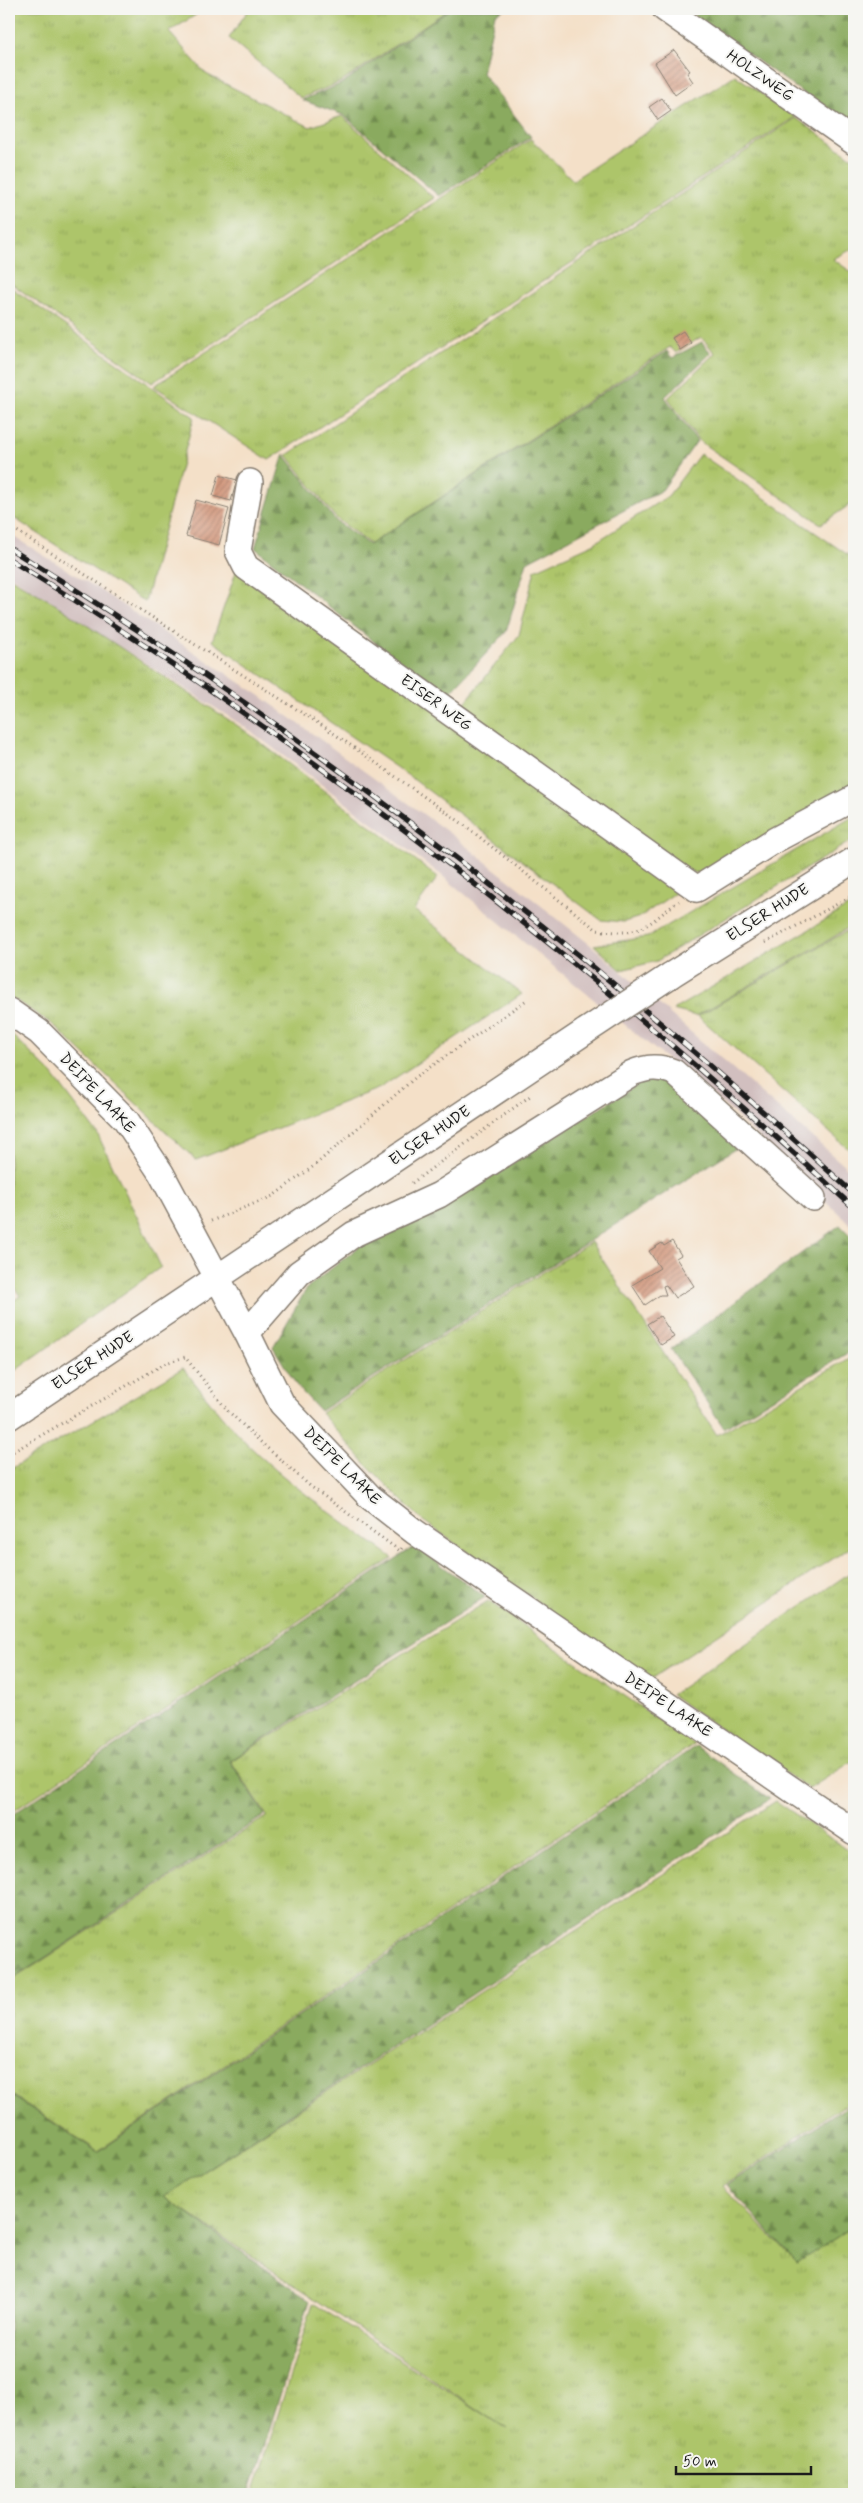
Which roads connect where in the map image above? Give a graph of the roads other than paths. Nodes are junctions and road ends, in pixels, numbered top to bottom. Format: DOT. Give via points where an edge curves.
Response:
graph roads {
  1 [pos="665,9"];
  2 [pos="854,142"];
  3 [pos="250,482"];
  4 [pos="854,798"];
  5 [pos="854,860"];
  6 [pos="9,1011"];
  7 [pos="813,1198"];
  8 [pos="217,1280"];
  9 [pos="247,1333"];
  10 [pos="9,1417"];
  11 [pos="854,1832"];
  1 -- 2 [label="street, HOLZWEG"];
  3 -- 4 [label="street, EISER WEG" via="238,551 246,567 697,889 775,840"];
  5 -- 8 [label="street, ELSER HUDE, bridge" via="586,1031"];
  6 -- 8 [label="street, DEIPE LAAKE" via="39,1032 126,1120 162,1173"];
  7 -- 9 [label="street" via="674,1072 642,1069 440,1195 354,1234 299,1274"];
  8 -- 9 [label="street, DEIPE LAAKE"];
  8 -- 10 [label="street, ELSER HUDE"];
  9 -- 11 [label="street, DEIPE LAAKE" via="282,1404 370,1497 415,1532"];
}
